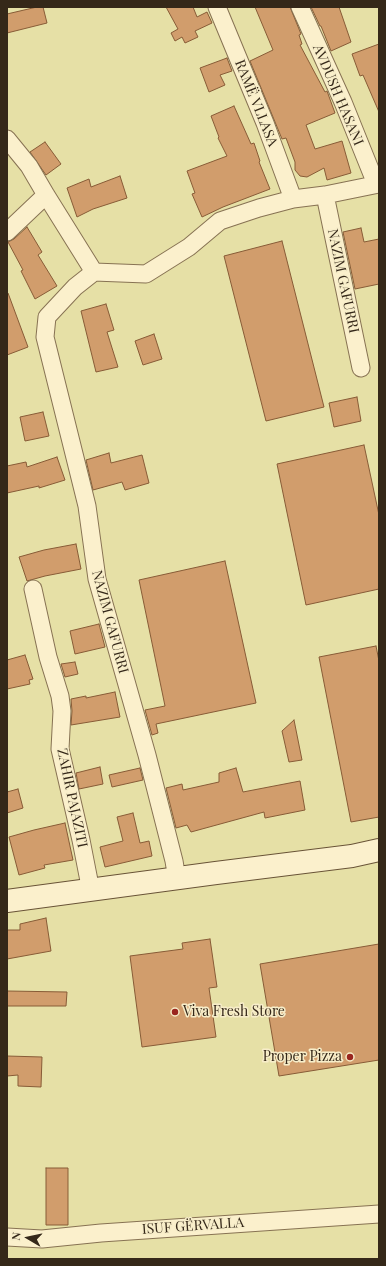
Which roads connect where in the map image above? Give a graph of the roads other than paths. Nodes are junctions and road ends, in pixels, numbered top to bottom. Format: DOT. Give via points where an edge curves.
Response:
graph roads {
  1 [pos="217,7"];
  2 [pos="300,7"];
  3 [pos="7,139"];
  4 [pos="378,184"];
  5 [pos="46,195"];
  6 [pos="324,195"];
  7 [pos="293,199"];
  8 [pos="7,232"];
  9 [pos="94,272"];
  10 [pos="361,368"];
  11 [pos="33,589"];
  12 [pos="379,850"];
  13 [pos="177,879"];
  14 [pos="91,891"];
  15 [pos="7,901"];
  16 [pos="379,1214"];
  17 [pos="7,1237"];
  1 -- 7 [label="street, RAMË VLLASA"];
  2 -- 4 [label="street, AVDUSH HASANI"];
  3 -- 5 [label="street" via="30,166"];
  4 -- 6 [label="street"];
  5 -- 8 [label="street"];
  5 -- 9 [label="street"];
  6 -- 7 [label="street"];
  6 -- 10 [label="street, NAZIM GAFURRI"];
  7 -- 9 [label="street" via="220,221 189,247 146,274"];
  9 -- 13 [label="street, NAZIM GAFURRI" via="75,287 47,317 45,337 87,506 97,579 147,755"];
  11 -- 14 [label="street, ZAHIR PAJAZITI" via="48,657 60,696 60,749 82,840"];
  12 -- 13 [label="main road" via="352,856"];
  13 -- 14 [label="main road"];
  14 -- 15 [label="main road"];
  16 -- 17 [label="street, ISUF GËRVALLA" via="42,1239"];
}
